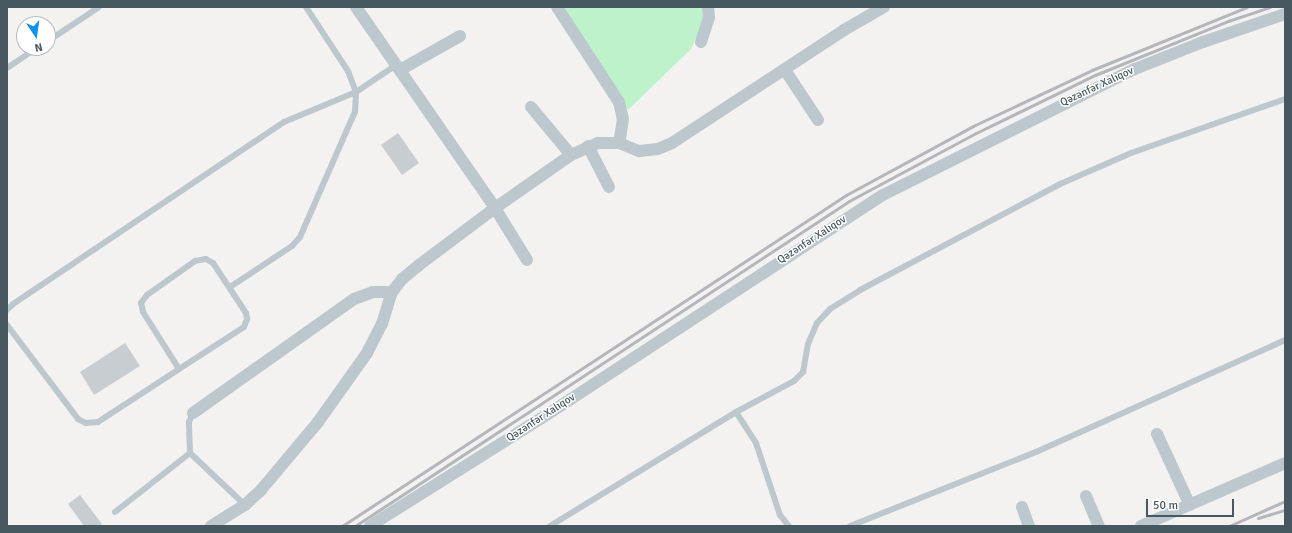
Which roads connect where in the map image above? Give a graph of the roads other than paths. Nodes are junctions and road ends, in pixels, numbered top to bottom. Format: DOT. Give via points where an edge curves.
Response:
graph roads {
  1 [pos="99,7"];
  2 [pos="306,7"];
  3 [pos="356,7"];
  4 [pos="557,7"];
  5 [pos="708,7"];
  6 [pos="884,7"];
  7 [pos="1285,14"];
  8 [pos="56,36"];
  9 [pos="460,36"];
  10 [pos="701,42"];
  11 [pos="26,56"];
  12 [pos="7,68"];
  13 [pos="398,68"];
  14 [pos="785,70"];
  15 [pos="356,92"];
  16 [pos="1285,99"];
  17 [pos="531,107"];
  18 [pos="818,120"];
  19 [pos="619,143"];
  20 [pos="588,146"];
  21 [pos="571,155"];
  22 [pos="609,187"];
  23 [pos="495,208"];
  24 [pos="527,260"];
  25 [pos="230,287"];
  26 [pos="392,292"];
  27 [pos="7,310"];
  28 [pos="7,325"];
  29 [pos="1285,340"];
  30 [pos="179,369"];
  31 [pos="736,412"];
  32 [pos="193,413"];
  33 [pos="1157,434"];
  34 [pos="190,453"];
  35 [pos="1285,463"];
  36 [pos="1086,496"];
  37 [pos="245,505"];
  38 [pos="1190,505"];
  39 [pos="1022,507"];
  40 [pos="115,512"];
  41 [pos="216,525"];
  42 [pos="370,526"];
  43 [pos="550,526"];
  44 [pos="789,526"];
  45 [pos="850,526"];
  46 [pos="1029,526"];
  47 [pos="1099,526"];
  48 [pos="1141,526"];
  1 -- 8 [label="lane"];
  2 -- 15 [label="lane" via="348,71"];
  3 -- 13 [label="street"];
  4 -- 19 [label="street" via="620,102 623,119"];
  5 -- 10 [label="street" via="708,24"];
  6 -- 14 [label="street" via="844,30"];
  7 -- 42 [label="street, Qəzənfər Xalıqov" via="1135,69 883,195 548,414"];
  9 -- 13 [label="street"];
  11 -- 12 [label="lane"];
  13 -- 15 [label="lane"];
  13 -- 23 [label="street"];
  14 -- 18 [label="street"];
  14 -- 19 [label="street" via="665,146 638,151"];
  15 -- 25 [label="lane" via="355,112 300,237 292,246"];
  15 -- 27 [label="lane" via="284,122"];
  16 -- 31 [label="lane" via="1131,153 1060,184 860,290 830,309 817,324 808,344 803,372 794,381"];
  17 -- 21 [label="street"];
  19 -- 20 [label="street" via="607,142"];
  20 -- 21 [label="street"];
  20 -- 22 [label="street"];
  21 -- 23 [label="street"];
  23 -- 24 [label="street"];
  23 -- 26 [label="street" via="413,270"];
  25 -- 30 [label="lane" via="246,313 244,327"];
  25 -- 30 [label="lane" via="213,263 206,259 195,261 147,295 141,303 143,312"];
  26 -- 32 [label="street" via="373,292 354,299"];
  26 -- 37 [label="street" via="378,333 333,402 261,490"];
  28 -- 30 [label="lane" via="78,419 86,423 98,422"];
  29 -- 45 [label="lane" via="1036,452"];
  31 -- 43 [label="lane"];
  31 -- 44 [label="lane" via="756,443 780,515"];
  32 -- 34 [label="lane" via="189,422"];
  33 -- 38 [label="street"];
  34 -- 37 [label="lane"];
  34 -- 40 [label="lane"];
  35 -- 38 [label="street"];
  36 -- 47 [label="street"];
  37 -- 41 [label="street"];
  38 -- 48 [label="street"];
  39 -- 46 [label="street"];
}
